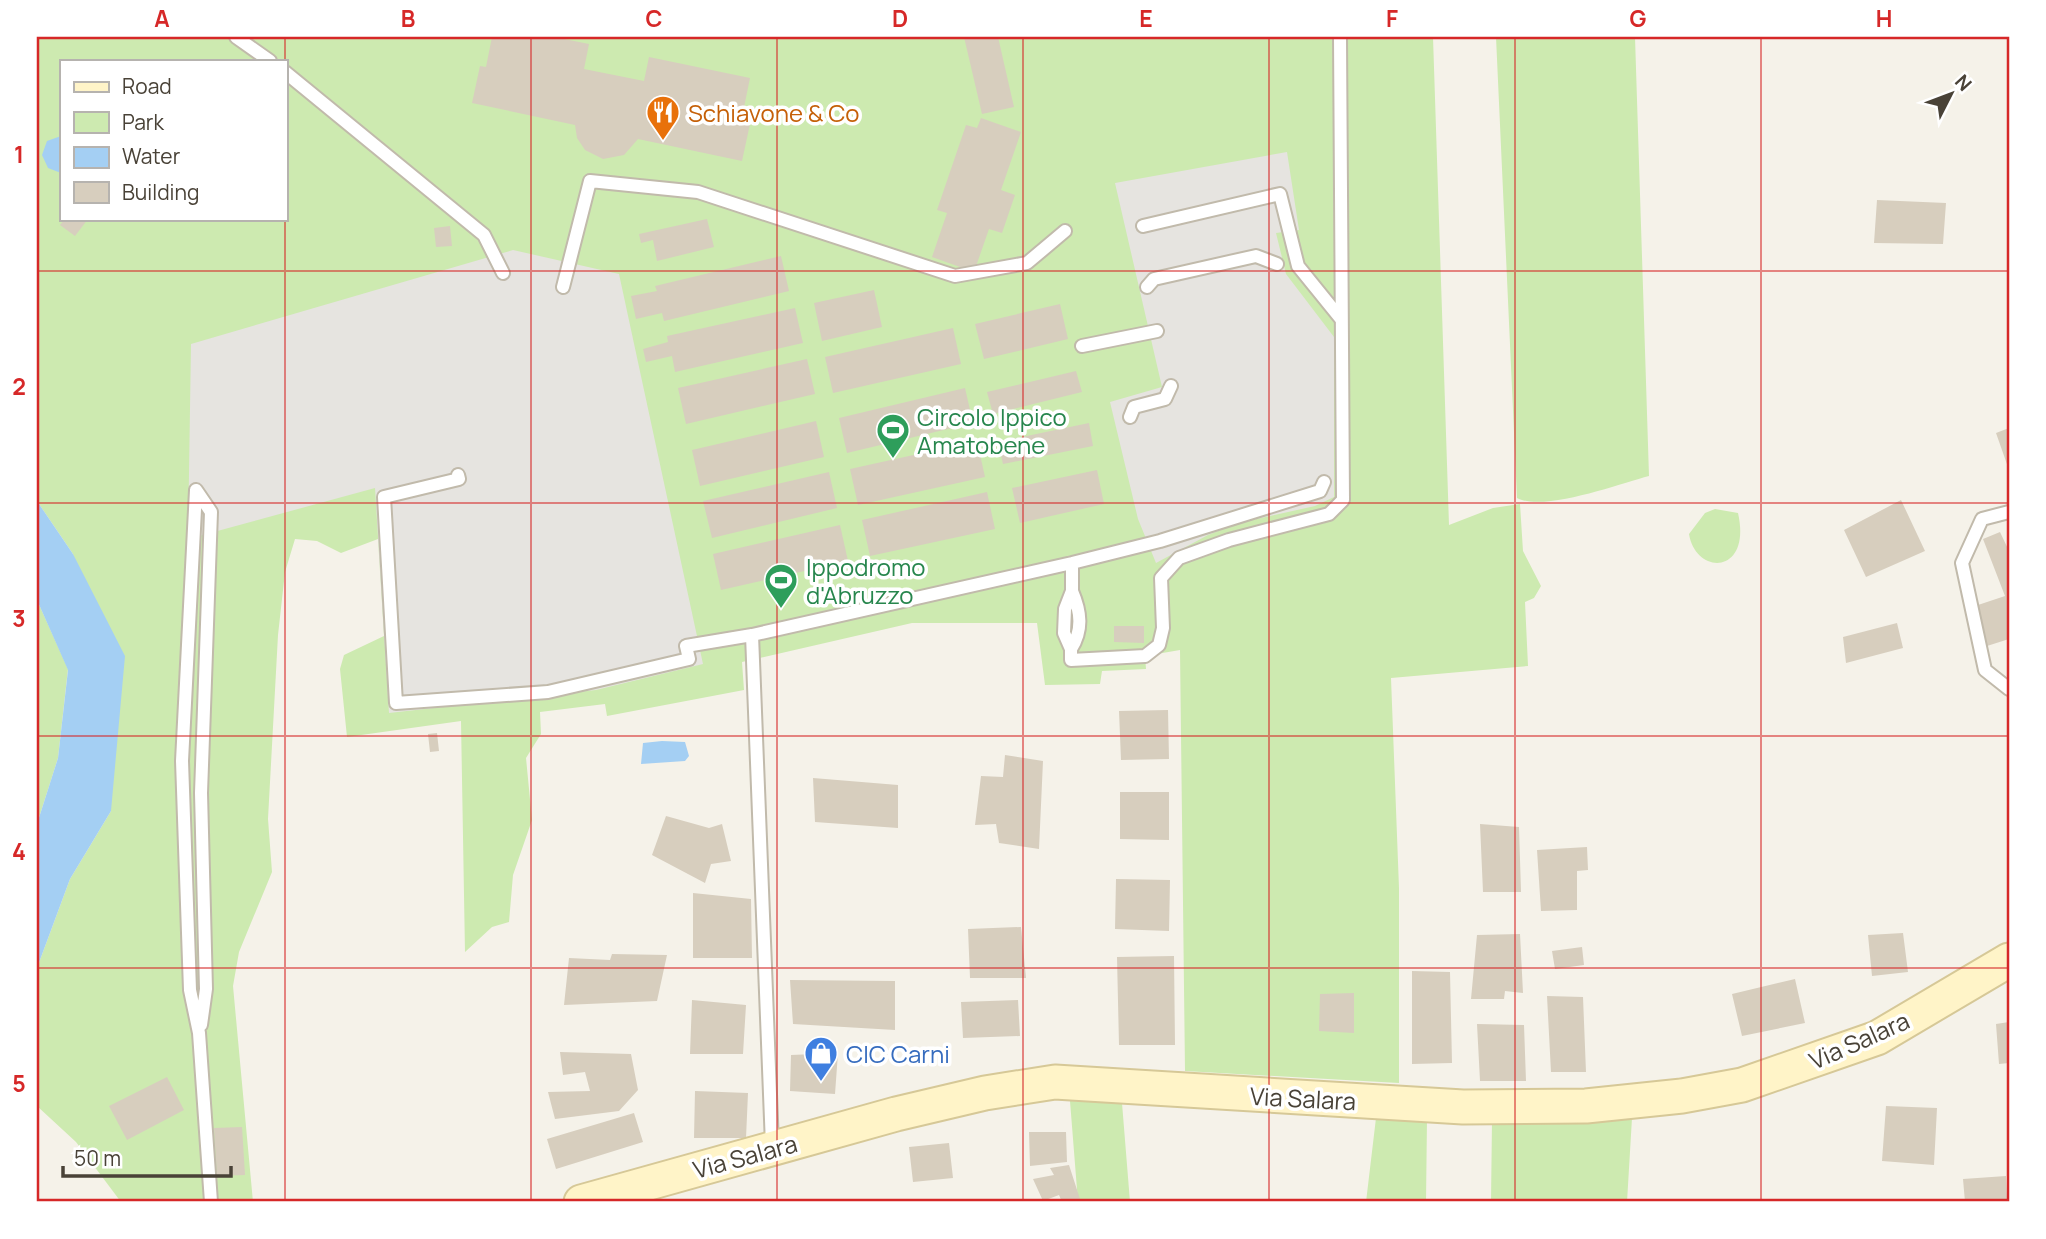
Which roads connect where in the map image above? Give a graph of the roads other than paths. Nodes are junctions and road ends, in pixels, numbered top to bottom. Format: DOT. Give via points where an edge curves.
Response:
graph roads {
  1 [pos="236,37"];
  2 [pos="1340,37"];
  3 [pos="269,60"];
  4 [pos="287,74"];
  5 [pos="1143,226"];
  6 [pos="1065,231"];
  7 [pos="1277,264"];
  8 [pos="503,273"];
  9 [pos="563,287"];
  10 [pos="1147,287"];
  11 [pos="1340,318"];
  12 [pos="1157,331"];
  13 [pos="1082,346"];
  14 [pos="1171,386"];
  15 [pos="1130,417"];
  16 [pos="458,475"];
  17 [pos="1324,482"];
  18 [pos="2009,512"];
  19 [pos="1072,563"];
  20 [pos="751,635"];
  21 [pos="2009,689"];
  22 [pos="2009,960"];
  23 [pos="199,1033"];
  24 [pos="772,1149"];
  25 [pos="211,1202"];
  26 [pos="581,1202"];
  1 -- 3 [label="lane"];
  2 -- 11 [label="lane"];
  4 -- 8 [label="lane" via="484,235"];
  5 -- 11 [label="lane" via="1280,194 1298,266"];
  6 -- 9 [label="lane" via="1027,263 956,276 698,192 590,181"];
  7 -- 10 [label="lane" via="1256,256 1154,279"];
  11 -- 19 [label="lane" via="1343,500 1329,514 1179,558 1161,578 1159,645 1144,656 1071,660 1065,609 1072,591"];
  12 -- 13 [label="lane"];
  14 -- 15 [label="lane" via="1165,399 1134,407"];
  16 -- 20 [label="lane" via="459,479 384,497 396,703 548,692 689,659 686,646"];
  17 -- 19 [label="lane" via="1320,491"];
  18 -- 21 [label="lane" via="1982,519 1962,563 1985,670"];
  19 -- 20 [label="lane"];
  20 -- 24 [label="lane"];
  22 -- 24 [label="street, Via Salara" via="1877,1038 1754,1081 1682,1096 1586,1106 1463,1107 1055,1082 985,1093"];
  23 -- 23 [label="lane" via="206,989 201,793 211,512 196,490 182,761 190,990"];
  23 -- 25 [label="lane"];
  24 -- 26 [label="street, Via Salara"];
}
